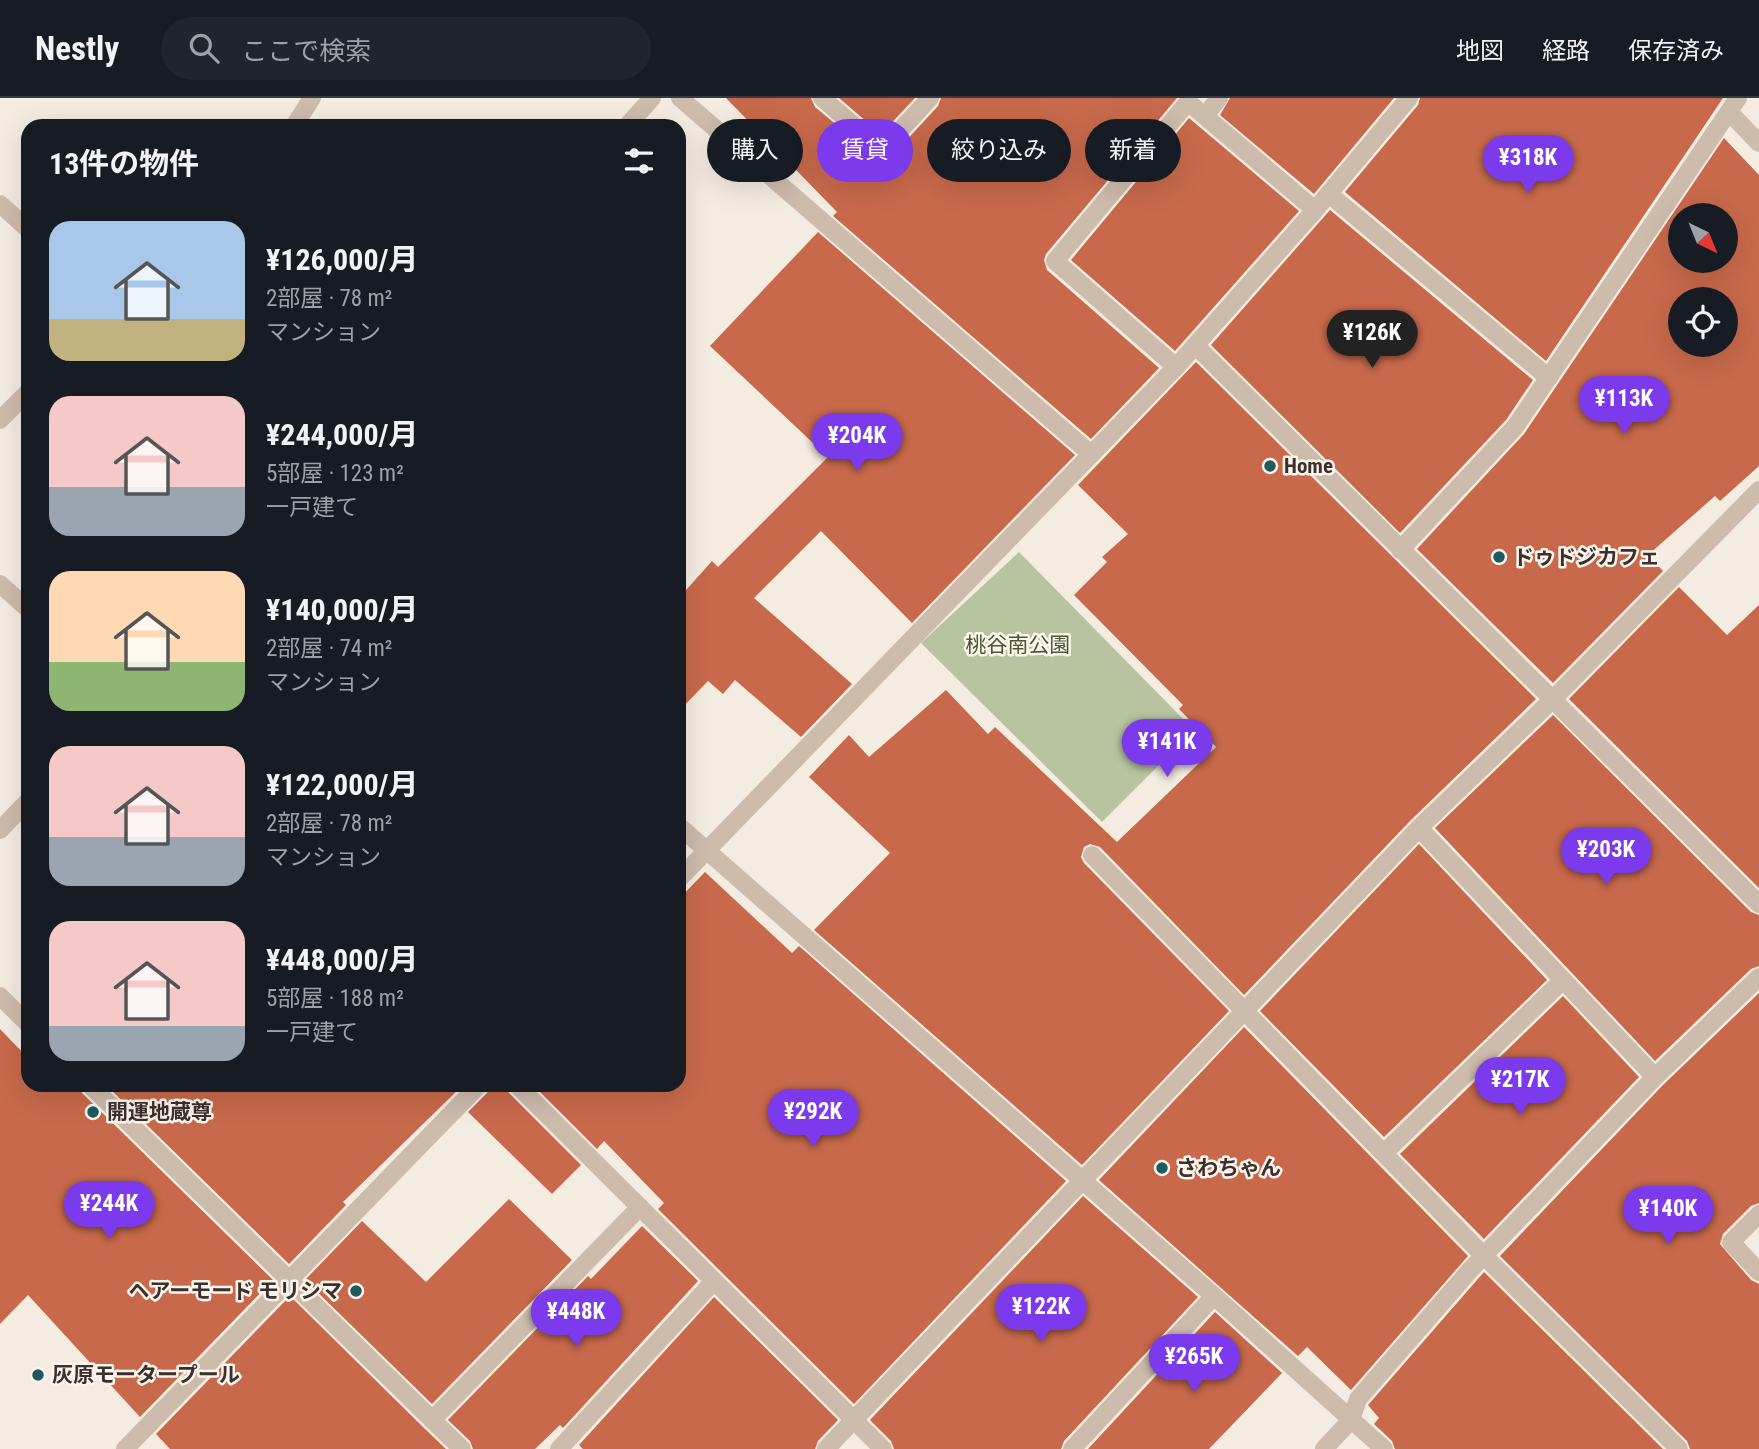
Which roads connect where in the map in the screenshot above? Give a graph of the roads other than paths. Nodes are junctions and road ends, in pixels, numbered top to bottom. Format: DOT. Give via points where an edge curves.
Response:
graph roads {
  1 [pos="312,98"];
  2 [pos="652,98"];
  3 [pos="680,98"];
  4 [pos="822,98"];
  5 [pos="930,98"];
  6 [pos="1219,98"];
  7 [pos="1409,98"];
  8 [pos="1734,105"];
  9 [pos="1205,116"];
  10 [pos="298,119"];
  11 [pos="632,119"];
  12 [pos="1759,143"];
  13 [pos="1329,194"];
  14 [pos="0,204"];
  15 [pos="1315,210"];
  16 [pos="21,223"];
  17 [pos="1195,345"];
  18 [pos="1176,367"];
  19 [pos="1549,378"];
  20 [pos="21,399"];
  21 [pos="0,420"];
  22 [pos="1091,454"];
  23 [pos="1759,489"];
  24 [pos="1400,550"];
  25 [pos="0,584"];
  26 [pos="21,603"];
  27 [pos="1554,698"];
  28 [pos="21,808"];
  29 [pos="1419,828"];
  30 [pos="0,830"];
  31 [pos="686,832"];
  32 [pos="706,851"];
  33 [pos="1092,855"];
  34 [pos="686,872"];
  35 [pos="1759,904"];
  36 [pos="1759,977"];
  37 [pos="1563,980"];
  38 [pos="0,996"];
  39 [pos="1244,1012"];
  40 [pos="21,1017"];
  41 [pos="1655,1077"];
  42 [pos="97,1092"];
  43 [pos="473,1092"];
  44 [pos="524,1092"];
  45 [pos="1384,1153"];
  46 [pos="1082,1180"];
  47 [pos="640,1207"];
  48 [pos="1759,1214"];
  49 [pos="1484,1256"];
  50 [pos="1759,1272"];
  51 [pos="288,1280"];
  52 [pos="714,1281"];
  53 [pos="1214,1296"];
  54 [pos="432,1420"];
  55 [pos="853,1420"];
  56 [pos="1351,1420"];
  57 [pos="125,1449"];
  58 [pos="462,1449"];
  59 [pos="558,1449"];
  60 [pos="826,1449"];
  61 [pos="883,1449"];
  62 [pos="1072,1449"];
  63 [pos="1324,1449"];
  64 [pos="1384,1449"];
  65 [pos="1679,1449"];
  1 -- 10 [label="street"];
  2 -- 11 [label="street"];
  3 -- 22 [label="street"];
  4 -- 5 [label="street" via="882,150"];
  6 -- 9 [label="street"];
  7 -- 13 [label="street"];
  8 -- 12 [label="street"];
  8 -- 19 [label="street"];
  9 -- 15 [label="street"];
  9 -- 18 [label="street" via="1188,102 1055,261"];
  13 -- 15 [label="street"];
  13 -- 19 [label="street"];
  14 -- 16 [label="street"];
  15 -- 17 [label="street"];
  17 -- 18 [label="street"];
  17 -- 24 [label="street"];
  18 -- 22 [label="street"];
  19 -- 24 [label="street" via="1515,427"];
  20 -- 21 [label="street"];
  22 -- 32 [label="street"];
  23 -- 27 [label="street"];
  24 -- 27 [label="street"];
  25 -- 26 [label="street"];
  27 -- 29 [label="street"];
  27 -- 35 [label="street"];
  28 -- 30 [label="street"];
  29 -- 37 [label="street"];
  29 -- 39 [label="street"];
  31 -- 32 [label="street"];
  32 -- 34 [label="street"];
  32 -- 46 [label="street"];
  33 -- 39 [label="street"];
  36 -- 41 [label="street"];
  37 -- 41 [label="street"];
  37 -- 45 [label="street"];
  38 -- 40 [label="street"];
  39 -- 45 [label="street"];
  39 -- 46 [label="street"];
  41 -- 49 [label="street"];
  42 -- 51 [label="street"];
  43 -- 51 [label="street"];
  44 -- 47 [label="street"];
  45 -- 49 [label="street"];
  46 -- 53 [label="street"];
  46 -- 55 [label="street"];
  47 -- 52 [label="street"];
  47 -- 54 [label="street"];
  48 -- 50 [label="street" via="1731,1242"];
  49 -- 56 [label="street" via="1358,1399"];
  49 -- 65 [label="street"];
  51 -- 54 [label="street"];
  51 -- 57 [label="street"];
  52 -- 55 [label="street"];
  52 -- 59 [label="street"];
  53 -- 56 [label="street"];
  53 -- 62 [label="street"];
  54 -- 58 [label="street"];
  55 -- 60 [label="street"];
  55 -- 61 [label="street"];
  56 -- 63 [label="street"];
  56 -- 64 [label="street"];
}
